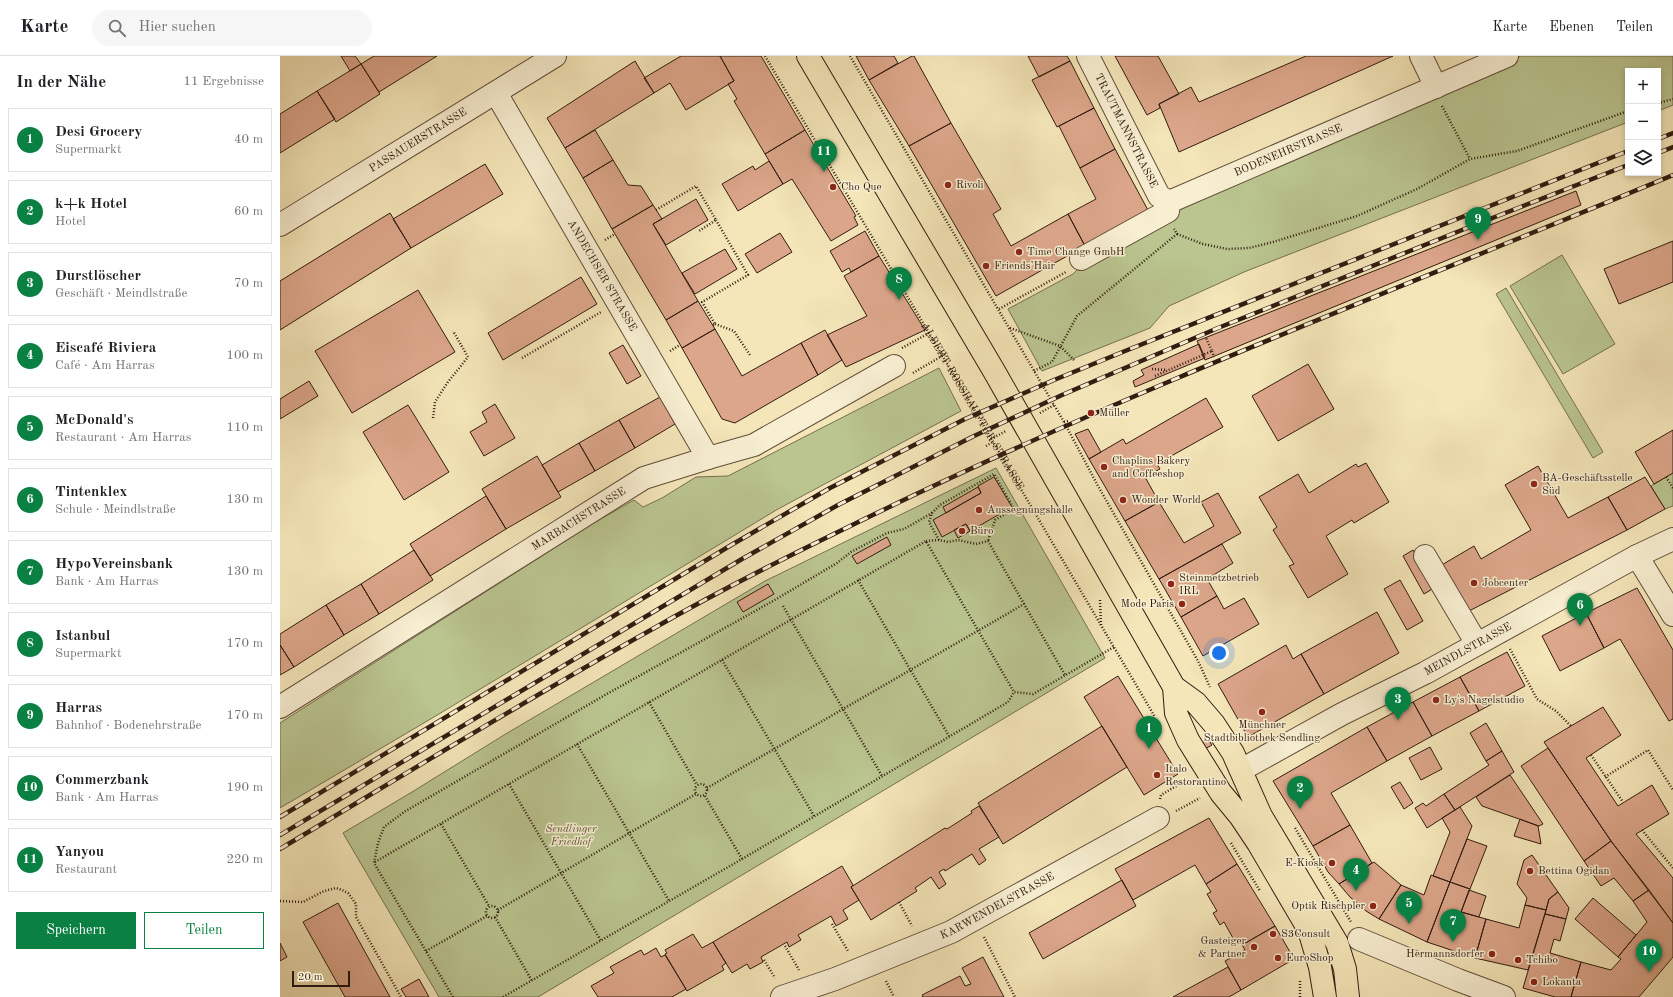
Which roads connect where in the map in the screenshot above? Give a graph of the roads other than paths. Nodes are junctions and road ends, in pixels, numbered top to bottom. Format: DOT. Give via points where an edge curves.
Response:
graph roads {
  1 [pos="555,56"];
  2 [pos="808,56"];
  3 [pos="1088,56"];
  4 [pos="1421,56"];
  5 [pos="1507,56"];
  6 [pos="1436,87"];
  7 [pos="496,93"];
  8 [pos="1167,208"];
  9 [pos="280,225"];
  10 [pos="1081,259"];
  11 [pos="899,357"];
  12 [pos="708,458"];
  13 [pos="1673,539"];
  14 [pos="1425,556"];
  15 [pos="1637,556"];
  16 [pos="1673,615"];
  17 [pos="1477,644"];
  18 [pos="1174,687"];
  19 [pos="280,708"];
  20 [pos="1241,770"];
  21 [pos="1158,818"];
  22 [pos="1309,910"];
  23 [pos="1359,939"];
  24 [pos="782,997"];
  25 [pos="1324,997"];
  26 [pos="1348,997"];
  27 [pos="1504,997"];
  1 -- 7 [label="street, PASSAUERSTRASSE"];
  2 -- 18 [label="main road" via="994,371"];
  3 -- 8 [label="street, TRAUTMANNSTRASSE"];
  4 -- 6 [label="street"];
  5 -- 6 [label="street, BODENEHRSTRASSE"];
  6 -- 8 [label="street, BODENEHRSTRASSE"];
  7 -- 9 [label="street, PASSAUERSTRASSE"];
  7 -- 12 [label="street, ANDECHSER STRASSE"];
  8 -- 10 [label="street, BODENEHRSTRASSE"];
  11 -- 12 [label="street, MARBACHSTRASSE" via="754,445"];
  12 -- 19 [label="street, MARBACHSTRASSE" via="644,478"];
  13 -- 15 [label="street, MEINDLSTRASSE"];
  14 -- 17 [label="street"];
  15 -- 16 [label="street"];
  15 -- 17 [label="street, MEINDLSTRASSE"];
  17 -- 20 [label="street, MEINDLSTRASSE"];
  18 -- 20 [label="main road" via="1196,703 1214,724"];
  18 -- 22 [label="main road" via="1176,713 1188,740 1221,793"];
  20 -- 22 [label="main road"];
  21 -- 24 [label="street, KARWENDELSTRASSE" via="951,932 859,970"];
  22 -- 25 [label="main road"];
  22 -- 26 [label="main road" via="1337,942 1345,969"];
  23 -- 27 [label="street"];
}
